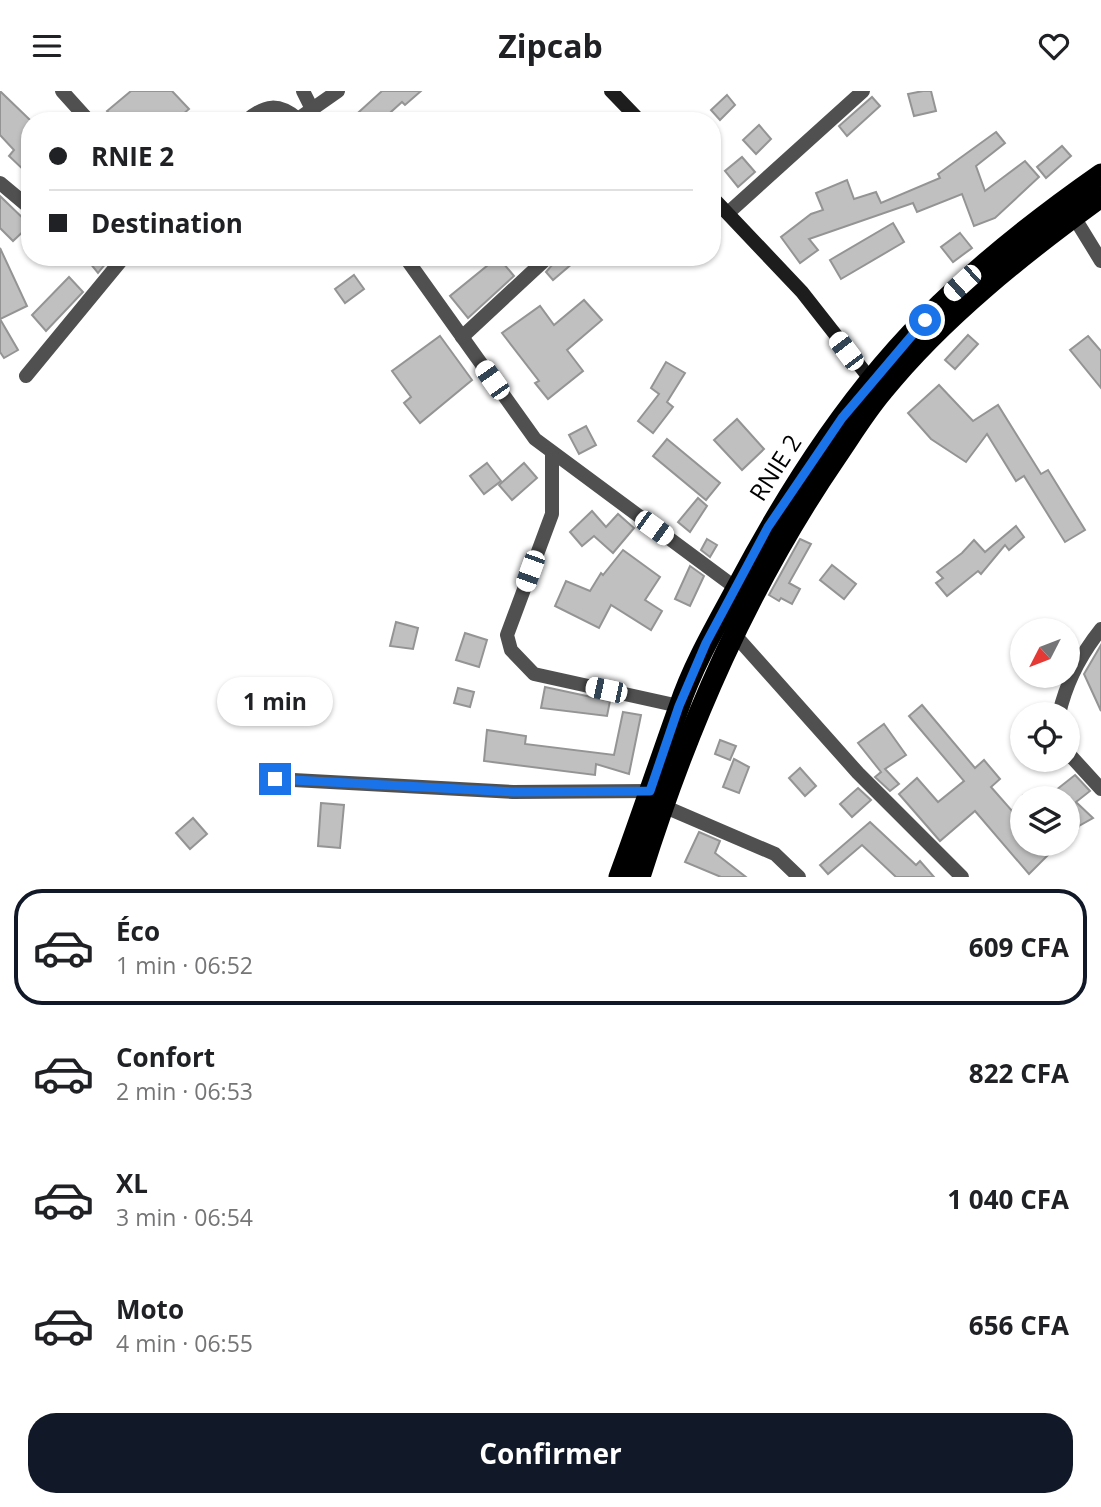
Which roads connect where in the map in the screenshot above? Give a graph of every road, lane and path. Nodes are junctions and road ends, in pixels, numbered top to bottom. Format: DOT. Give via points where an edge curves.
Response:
graph roads {
  1 [pos="62,91"];
  2 [pos="303,91"];
  3 [pos="338,91"];
  4 [pos="611,91"];
  5 [pos="863,91"];
  6 [pos="312,109"];
  7 [pos="81,112"];
  8 [pos="257,112"];
  9 [pos="290,112"];
  10 [pos="308,112"];
  11 [pos="631,112"];
  12 [pos="1101,174"];
  13 [pos="0,183"];
  14 [pos="1101,197"];
  15 [pos="21,200"];
  16 [pos="721,206"];
  17 [pos="728,213"];
  18 [pos="1074,217"];
  19 [pos="1101,261"];
  20 [pos="117,266"];
  21 [pos="411,266"];
  22 [pos="538,266"];
  23 [pos="462,337"];
  24 [pos="26,376"];
  25 [pos="872,380"];
  26 [pos="552,454"];
  27 [pos="736,588"];
  28 [pos="1101,629"];
  29 [pos="734,634"];
  30 [pos="1062,702"];
  31 [pos="679,706"];
  32 [pos="1080,766"];
  33 [pos="275,779"];
  34 [pos="1101,789"];
  35 [pos="657,798"];
  36 [pos="619,877"];
  37 [pos="640,877"];
  38 [pos="799,877"];
  39 [pos="962,877"];
  1 -- 7 [label="street"];
  2 -- 6 [label="street"];
  3 -- 6 [label="street"];
  4 -- 11 [label="main road"];
  5 -- 17 [label="street"];
  6 -- 10 [label="street"];
  8 -- 9 [label="street" via="274,106"];
  12 -- 25 [label="highway, RNIE 2 / RNIE 2" via="962,283"];
  13 -- 15 [label="street"];
  14 -- 18 [label="highway, RNIE 2 / RNIE 2"];
  16 -- 17 [label="main road"];
  17 -- 25 [label="main road" via="802,292"];
  18 -- 19 [label="street"];
  18 -- 29 [label="highway, RNIE 2 / RNIE 2" via="958,313 883,390 811,494"];
  20 -- 24 [label="street"];
  21 -- 23 [label="street"];
  22 -- 23 [label="street"];
  23 -- 26 [label="street" via="522,424"];
  25 -- 27 [label="highway, RNIE 2 / RNIE 2" via="814,456"];
  26 -- 27 [label="street"];
  26 -- 31 [label="street" via="552,514 506,635 511,650 534,674"];
  27 -- 31 [label="highway, RNIE 2 / RNIE 2"];
  28 -- 30 [label="street"];
  29 -- 35 [label="highway, RNIE 2 / RNIE 2"];
  29 -- 39 [label="street" via="858,773"];
  31 -- 35 [label="highway, RNIE 2 / RNIE 2"];
  32 -- 34 [label="street"];
  33 -- 35 [label="street"];
  35 -- 36 [label="highway, RNIE 2 / RNIE 2"];
  35 -- 37 [label="highway, RNIE 2 / RNIE 2"];
  35 -- 38 [label="street" via="775,853"];
}
